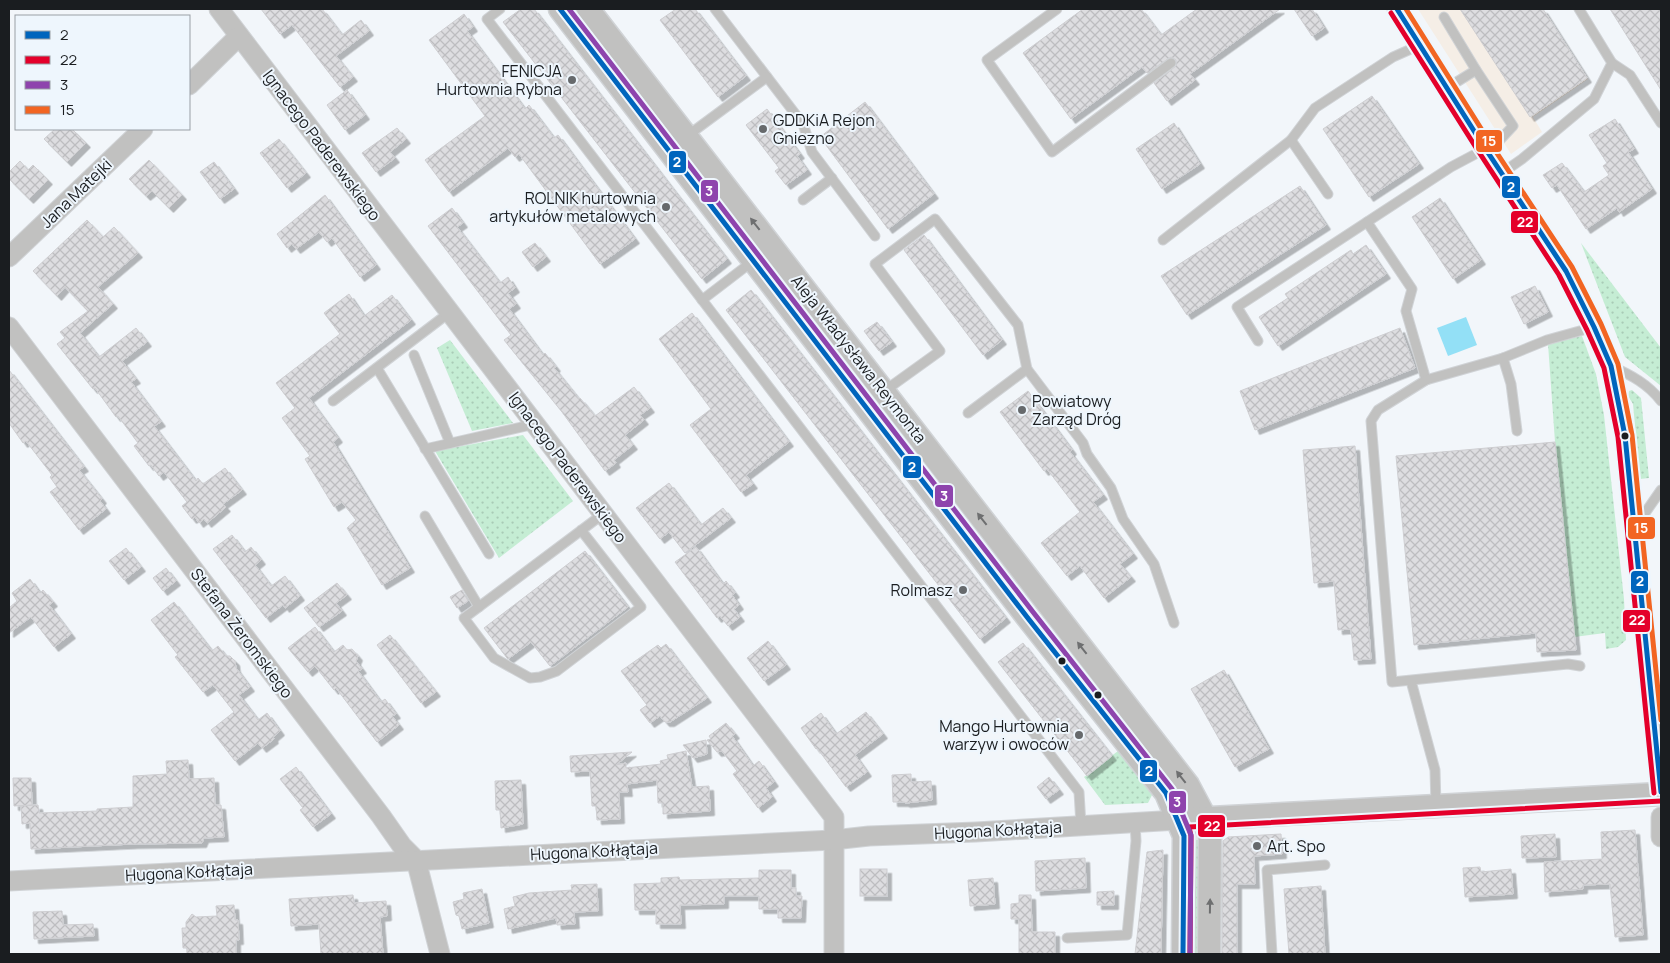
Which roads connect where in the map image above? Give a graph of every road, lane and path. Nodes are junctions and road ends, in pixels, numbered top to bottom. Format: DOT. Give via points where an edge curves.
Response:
graph roads {
  1 [pos="219,9"];
  2 [pos="500,9"];
  3 [pos="560,9"];
  4 [pos="588,9"];
  5 [pos="715,9"];
  6 [pos="1057,9"];
  7 [pos="1396,9"];
  8 [pos="1579,9"];
  9 [pos="1444,17"];
  10 [pos="240,36"];
  11 [pos="1420,45"];
  12 [pos="1612,63"];
  13 [pos="1170,64"];
  14 [pos="1476,70"];
  15 [pos="767,77"];
  16 [pos="190,84"];
  17 [pos="1447,88"];
  18 [pos="1661,123"];
  19 [pos="142,130"];
  20 [pos="687,136"];
  21 [pos="1291,140"];
  22 [pos="1486,149"];
  23 [pos="668,150"];
  24 [pos="1502,173"];
  25 [pos="832,178"];
  26 [pos="1328,194"];
  27 [pos="803,200"];
  28 [pos="1367,222"];
  29 [pos="875,236"];
  30 [pos="1163,240"];
  31 [pos="772,246"];
  32 [pos="9,256"];
  33 [pos="753,261"];
  34 [pos="702,300"];
  35 [pos="450,312"];
  36 [pos="9,327"];
  37 [pos="1594,327"];
  38 [pos="1258,341"];
  39 [pos="414,355"];
  40 [pos="1503,358"];
  41 [pos="1611,366"];
  42 [pos="377,368"];
  43 [pos="1027,369"];
  44 [pos="1426,380"];
  45 [pos="884,392"];
  46 [pos="333,401"];
  47 [pos="1661,401"];
  48 [pos="865,406"];
  49 [pos="968,413"];
  50 [pos="535,424"];
  51 [pos="1517,431"];
  52 [pos="450,443"];
  53 [pos="425,449"];
  54 [pos="1661,490"];
  55 [pos="603,514"];
  56 [pos="425,516"];
  57 [pos="1634,528"];
  58 [pos="581,530"];
  59 [pos="488,554"];
  60 [pos="1046,602"];
  61 [pos="479,607"];
  62 [pos="1027,617"];
  63 [pos="1174,623"];
  64 [pos="1580,666"];
  65 [pos="1411,681"];
  66 [pos="1661,793"];
  67 [pos="1436,806"];
  68 [pos="1661,817"];
  69 [pos="1206,818"];
  70 [pos="1178,820"];
  71 [pos="1135,823"];
  72 [pos="1081,825"];
  73 [pos="1661,837"];
  74 [pos="834,840"];
  75 [pos="416,860"];
  76 [pos="1325,865"];
  77 [pos="9,881"];
  78 [pos="1067,938"];
  79 [pos="440,954"];
  80 [pos="834,954"];
  81 [pos="1183,954"];
  82 [pos="1209,954"];
  83 [pos="1272,954"];
  1 -- 10 [label="street, Ignacego Paderewskiego"];
  2 -- 34 [label="lane" via="487,19"];
  3 -- 23 [label="street, Aleja Władysława Reymonta"];
  4 -- 20 [label="street, Aleja Władysława Reymonta"];
  5 -- 15 [label="lane"];
  6 -- 13 [label="lane" via="987,60 1052,152"];
  7 -- 11 [label="street"];
  8 -- 12 [label="lane"];
  9 -- 14 [label="lane"];
  10 -- 16 [label="street"];
  10 -- 35 [label="street, Ignacego Paderewskiego"];
  11 -- 17 [label="street"];
  11 -- 21 [label="lane" via="1393,57 1314,108"];
  12 -- 18 [label="lane" via="1630,75"];
  12 -- 24 [label="lane" via="1594,99"];
  14 -- 17 [label="lane"];
  14 -- 22 [label="lane" via="1513,126"];
  15 -- 20 [label="lane"];
  15 -- 25 [label="lane" via="803,124 812,152"];
  17 -- 22 [label="street"];
  19 -- 32 [label="street, Jana Matejki"];
  20 -- 23 [label="lane"];
  31 -- 20 [label="street, Aleja Władysława Reymonta, one-way"];
  21 -- 26 [label="lane"];
  21 -- 30 [label="lane"];
  22 -- 24 [label="street"];
  22 -- 28 [label="lane" via="1451,167"];
  23 -- 33 [label="street, Aleja Władysława Reymonta"];
  24 -- 37 [label="street" via="1566,271"];
  25 -- 27 [label="lane"];
  25 -- 29 [label="lane"];
  28 -- 38 [label="lane" via="1237,307"];
  28 -- 44 [label="lane" via="1412,289 1406,311"];
  31 -- 33 [label="lane"];
  31 -- 45 [label="street, Aleja Władysława Reymonta"];
  33 -- 34 [label="lane"];
  33 -- 48 [label="street, Aleja Władysława Reymonta"];
  34 -- 72 [label="lane" via="1079,792"];
  35 -- 42 [label="lane"];
  35 -- 50 [label="street, Ignacego Paderewskiego"];
  36 -- 75 [label="street, Stefana Żeromskiego" via="402,846"];
  37 -- 40 [label="lane" via="1546,340"];
  37 -- 41 [label="street"];
  39 -- 52 [label="lane"];
  40 -- 44 [label="lane"];
  40 -- 51 [label="lane" via="1511,384"];
  41 -- 47 [label="lane" via="1651,389"];
  41 -- 57 [label="street" via="1625,436"];
  42 -- 46 [label="lane"];
  42 -- 53 [label="lane"];
  43 -- 45 [label="lane" via="1018,325 936,219 876,264 940,350"];
  43 -- 49 [label="lane"];
  43 -- 63 [label="lane" via="1083,443 1111,488 1123,519 1154,564"];
  44 -- 65 [label="lane" via="1378,410 1370,421 1392,682"];
  45 -- 48 [label="lane"];
  60 -- 45 [label="street, Aleja Władysława Reymonta, one-way"];
  48 -- 62 [label="street, Aleja Władysława Reymonta"];
  50 -- 52 [label="lane"];
  50 -- 55 [label="street, Ignacego Paderewskiego"];
  52 -- 53 [label="lane"];
  53 -- 59 [label="lane"];
  54 -- 57 [label="lane"];
  55 -- 58 [label="lane"];
  55 -- 74 [label="street, Ignacego Paderewskiego" via="834,817"];
  56 -- 61 [label="lane"];
  57 -- 66 [label="street"];
  58 -- 61 [label="lane"];
  58 -- 61 [label="lane" via="641,607 557,671 530,678 494,658 464,618"];
  60 -- 62 [label="lane"];
  69 -- 60 [label="street, Aleja Władysława Reymonta, one-way" via="1188,785"];
  62 -- 70 [label="street, Aleja Władysława Reymonta" via="1166,793"];
  64 -- 65 [label="lane" via="1568,664"];
  65 -- 67 [label="lane" via="1435,770"];
  66 -- 67 [label="street"];
  67 -- 69 [label="street"];
  68 -- 73 [label="street"];
  69 -- 70 [label="street"];
  82 -- 69 [label="street, Aleja Władysława Reymonta, one-way" via="1210,835"];
  70 -- 71 [label="street, Hugona Kołłątaja"];
  70 -- 81 [label="street, Aleja Władysława Reymonta" via="1184,836"];
  71 -- 72 [label="street, Hugona Kołłątaja"];
  71 -- 78 [label="lane" via="1127,934"];
  72 -- 74 [label="street, Hugona Kołłątaja"];
  74 -- 75 [label="street, Hugona Kołłątaja"];
  74 -- 80 [label="street, Ignacego Paderewskiego"];
  75 -- 77 [label="street, Hugona Kołłątaja"];
  75 -- 79 [label="street, Stefana Żeromskiego"];
  76 -- 83 [label="lane" via="1267,870"];
}
